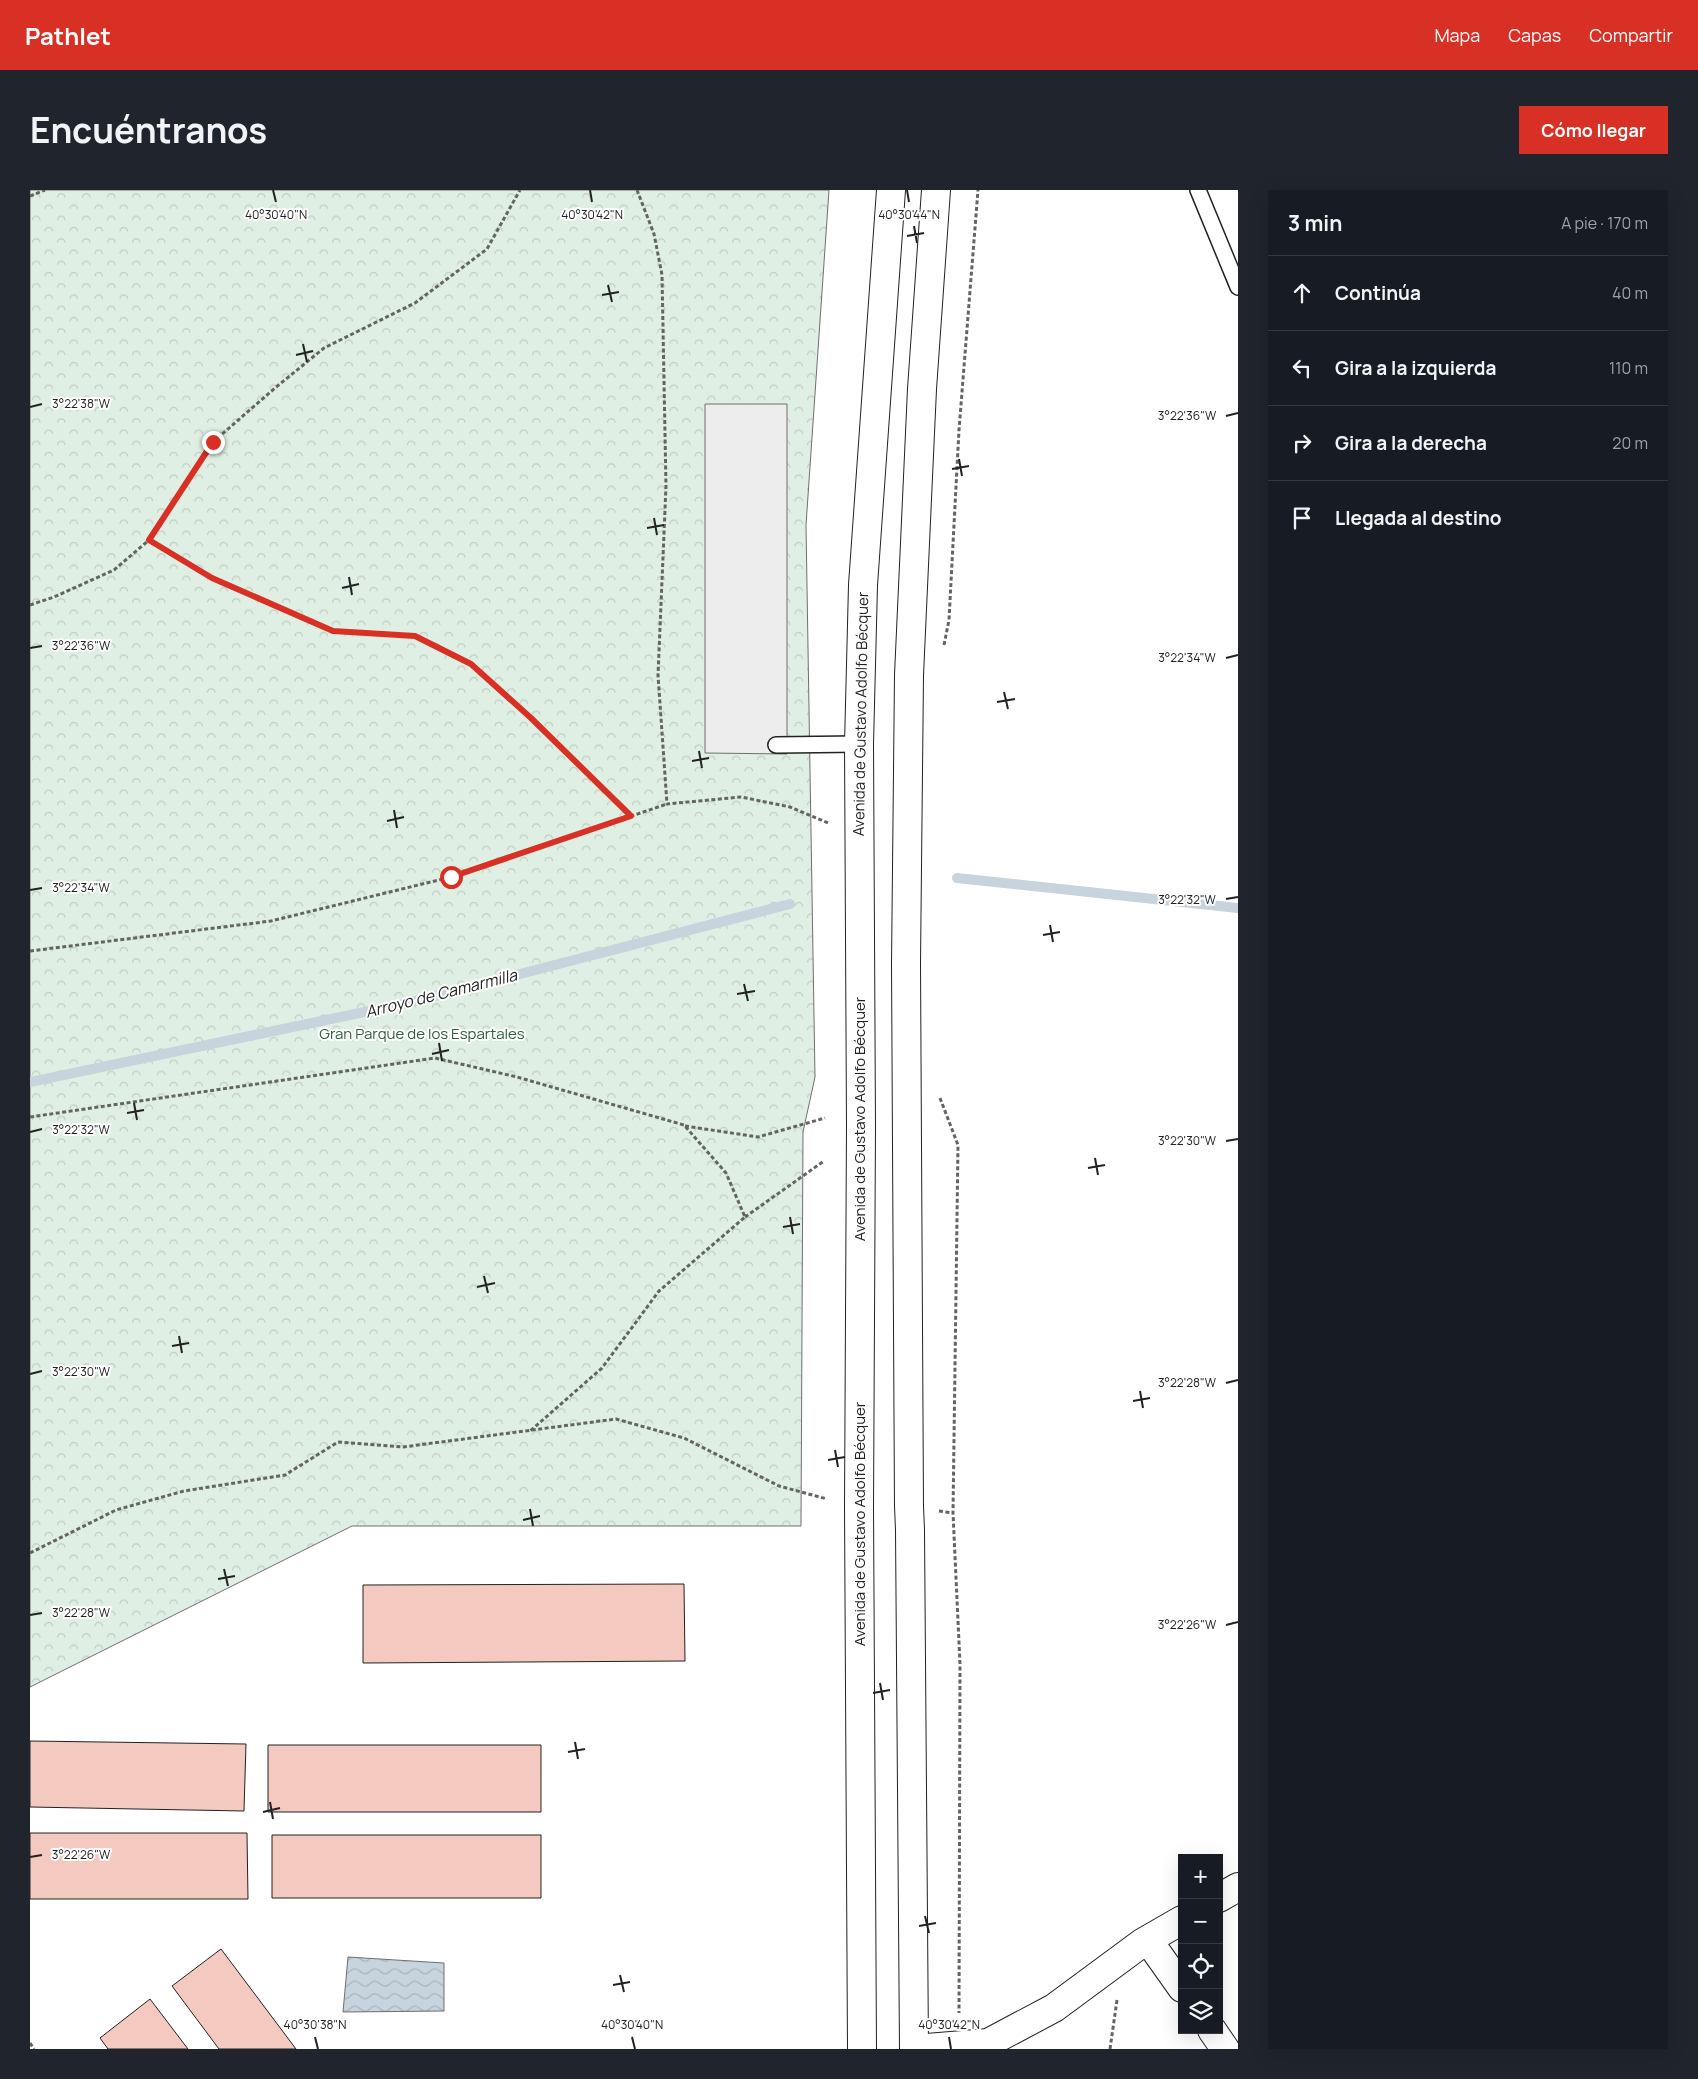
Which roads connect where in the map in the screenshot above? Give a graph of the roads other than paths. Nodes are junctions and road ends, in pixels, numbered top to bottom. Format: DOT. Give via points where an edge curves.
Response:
graph roads {
  1 [pos="891,190"];
  2 [pos="936,190"];
  3 [pos="1198,190"];
  4 [pos="1238,287"];
  5 [pos="859,744"];
  6 [pos="776,745"];
  7 [pos="1238,1886"];
  8 [pos="1223,1895"];
  9 [pos="1178,1922"];
  10 [pos="1148,1940"];
  11 [pos="1178,1982"];
  12 [pos="1215,2034"];
  13 [pos="862,2049"];
  14 [pos="914,2049"];
  15 [pos="1225,2049"];
  1 -- 5 [label="street, Avenida de Gustavo Adolfo Bécquer" via="862,585"];
  2 -- 14 [label="street" via="922,389 909,715 906,984"];
  3 -- 4 [label="lane"];
  5 -- 6 [label="lane"];
  5 -- 13 [label="street, Avenida de Gustavo Adolfo Bécquer"];
  7 -- 8 [label="street"];
  9 -- 10 [label="street"];
  10 -- 11 [label="street"];
  10 -- 14 [label="street" via="1054,2008 988,2043"];
  12 -- 15 [label="street"];
}
